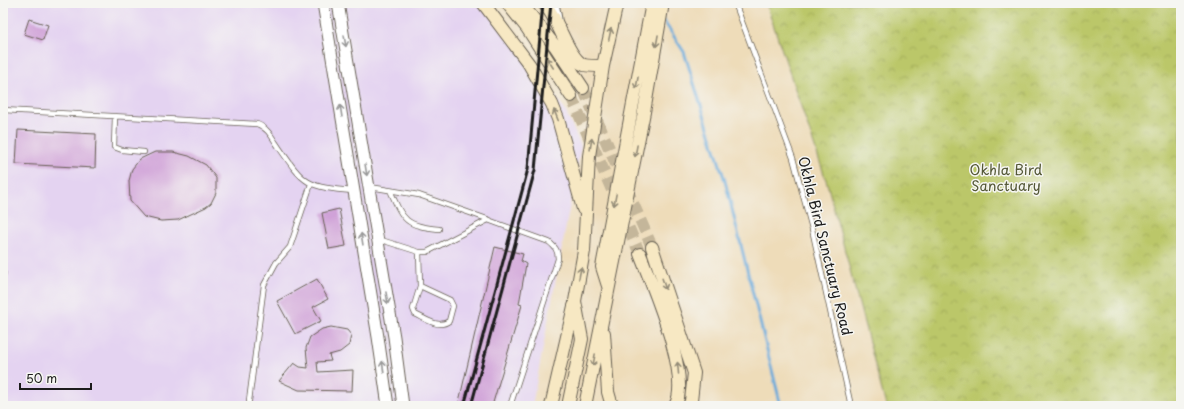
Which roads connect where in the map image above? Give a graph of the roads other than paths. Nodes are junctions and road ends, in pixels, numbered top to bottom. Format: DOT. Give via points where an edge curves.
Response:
graph roads {
  1 [pos="323,3"];
  2 [pos="338,3"];
  3 [pos="483,3"];
  4 [pos="507,3"];
  5 [pos="521,3"];
  6 [pos="543,3"];
  7 [pos="554,3"];
  8 [pos="617,3"];
  9 [pos="652,3"];
  10 [pos="663,3"];
  11 [pos="735,3"];
  12 [pos="558,23"];
  13 [pos="603,66"];
  14 [pos="582,88"];
  15 [pos="571,96"];
  16 [pos="3,110"];
  17 [pos="115,116"];
  18 [pos="144,152"];
  19 [pos="311,184"];
  20 [pos="368,187"];
  21 [pos="390,190"];
  22 [pos="354,191"];
  23 [pos="586,220"];
  24 [pos="492,221"];
  25 [pos="439,229"];
  26 [pos="377,238"];
  27 [pos="652,247"];
  28 [pos="419,252"];
  29 [pos="640,254"];
  30 [pos="420,286"];
  31 [pos="608,289"];
  32 [pos="575,302"];
  33 [pos="602,318"];
  34 [pos="249,401"];
  35 [pos="388,406"];
  36 [pos="403,406"];
  37 [pos="510,406"];
  38 [pos="551,406"];
  39 [pos="568,406"];
  40 [pos="585,406"];
  41 [pos="612,406"];
  42 [pos="675,406"];
  43 [pos="689,406"];
  44 [pos="851,406"];
  22 -- 1 [label="street, one-way"];
  2 -- 20 [label="street, one-way"];
  23 -- 3 [label="main road, one-way" via="552,104 530,64"];
  15 -- 4 [label="main road, one-way" via="527,28"];
  5 -- 14 [label="main road" via="555,46"];
  6 -- 12 [label="main road"];
  7 -- 12 [label="street"];
  13 -- 8 [label="main road, one-way"];
  9 -- 31 [label="main road, one-way" via="602,267"];
  10 -- 31 [label="main road, one-way"];
  11 -- 44 [label="lane, Okhla Bird Sanctuary Road" via="793,158 812,229"];
  12 -- 13 [label="main road" via="572,53 584,64"];
  23 -- 13 [label="main road, one-way" via="589,156"];
  16 -- 17 [label="lane"];
  17 -- 18 [label="lane" via="114,147"];
  17 -- 19 [label="lane" via="257,124 270,134 297,173"];
  19 -- 22 [label="lane" via="322,188"];
  19 -- 34 [label="lane" via="290,248 276,263 264,285"];
  20 -- 21 [label="lane"];
  20 -- 26 [label="street"];
  21 -- 24 [label="lane" via="419,195"];
  21 -- 25 [label="lane" via="405,220 419,227"];
  35 -- 22 [label="street, one-way"];
  32 -- 23 [label="main road, one-way" via="584,251"];
  24 -- 28 [label="lane" via="482,222 434,249"];
  24 -- 37 [label="lane" via="549,242 558,252 558,259"];
  26 -- 28 [label="lane"];
  26 -- 36 [label="street, one-way"];
  27 -- 43 [label="main road, one-way" via="694,373"];
  28 -- 30 [label="lane"];
  42 -- 29 [label="main road, one-way" via="680,390 676,356"];
  30 -- 30 [label="lane" via="450,300 453,306 449,321 444,325 415,314"];
  31 -- 33 [label="main road"];
  32 -- 38 [label="main road"];
  32 -- 39 [label="main road" via="582,339"];
  33 -- 40 [label="main road, one-way"];
  33 -- 41 [label="main road" via="608,392"];
}
